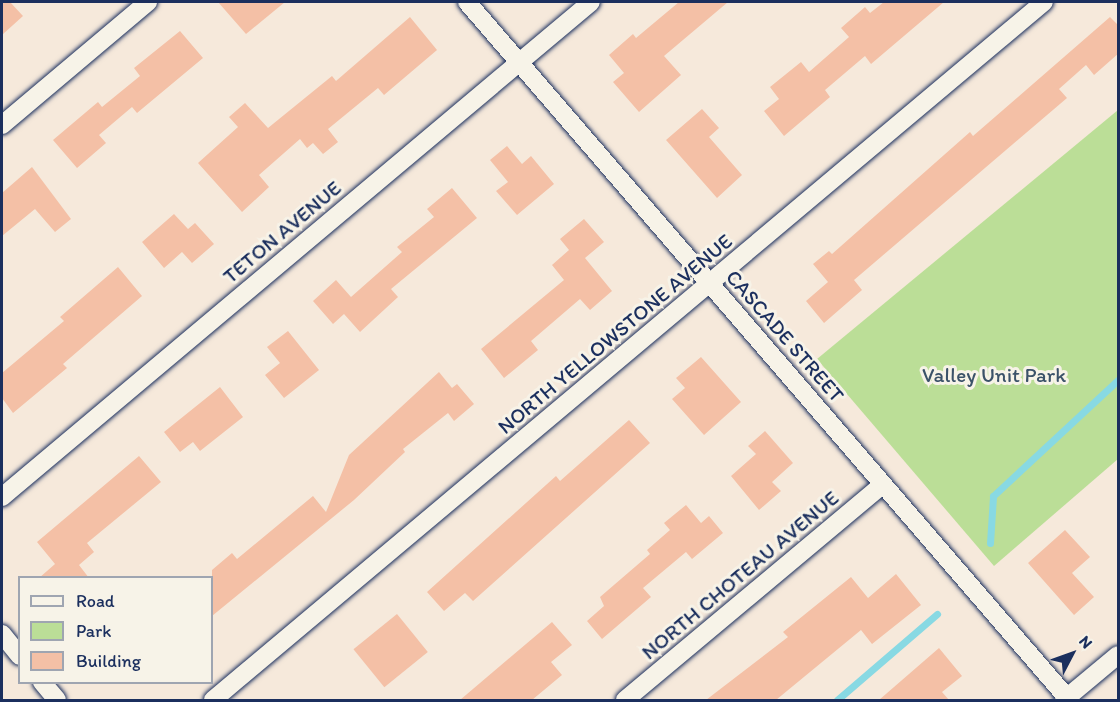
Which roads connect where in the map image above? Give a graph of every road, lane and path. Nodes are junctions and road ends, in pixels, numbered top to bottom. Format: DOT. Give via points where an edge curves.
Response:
graph roads {
  1 [pos="148,2"];
  2 [pos="467,2"];
  3 [pos="591,2"];
  4 [pos="1044,2"];
  5 [pos="519,63"];
  6 [pos="2,124"];
  7 [pos="711,284"];
  8 [pos="884,484"];
  9 [pos="2,497"];
  10 [pos="2,634"];
  11 [pos="18,654"];
  12 [pos="1119,655"];
  13 [pos="44,684"];
  14 [pos="57,700"];
  15 [pos="213,700"];
  16 [pos="625,700"];
  17 [pos="1067,700"];
  1 -- 6 [label="street"];
  2 -- 5 [label="street, CASCADE STREET"];
  3 -- 5 [label="street, TETON AVENUE"];
  4 -- 7 [label="street, NORTH YELLOWSTONE AVENUE"];
  5 -- 7 [label="street, CASCADE STREET"];
  5 -- 9 [label="street, TETON AVENUE"];
  7 -- 8 [label="street, CASCADE STREET"];
  7 -- 15 [label="street, NORTH YELLOWSTONE AVENUE"];
  8 -- 16 [label="street, NORTH CHOTEAU AVENUE"];
  8 -- 17 [label="street, CASCADE STREET"];
  10 -- 11 [label="street"];
  12 -- 17 [label="street"];
  13 -- 14 [label="street"];
}
